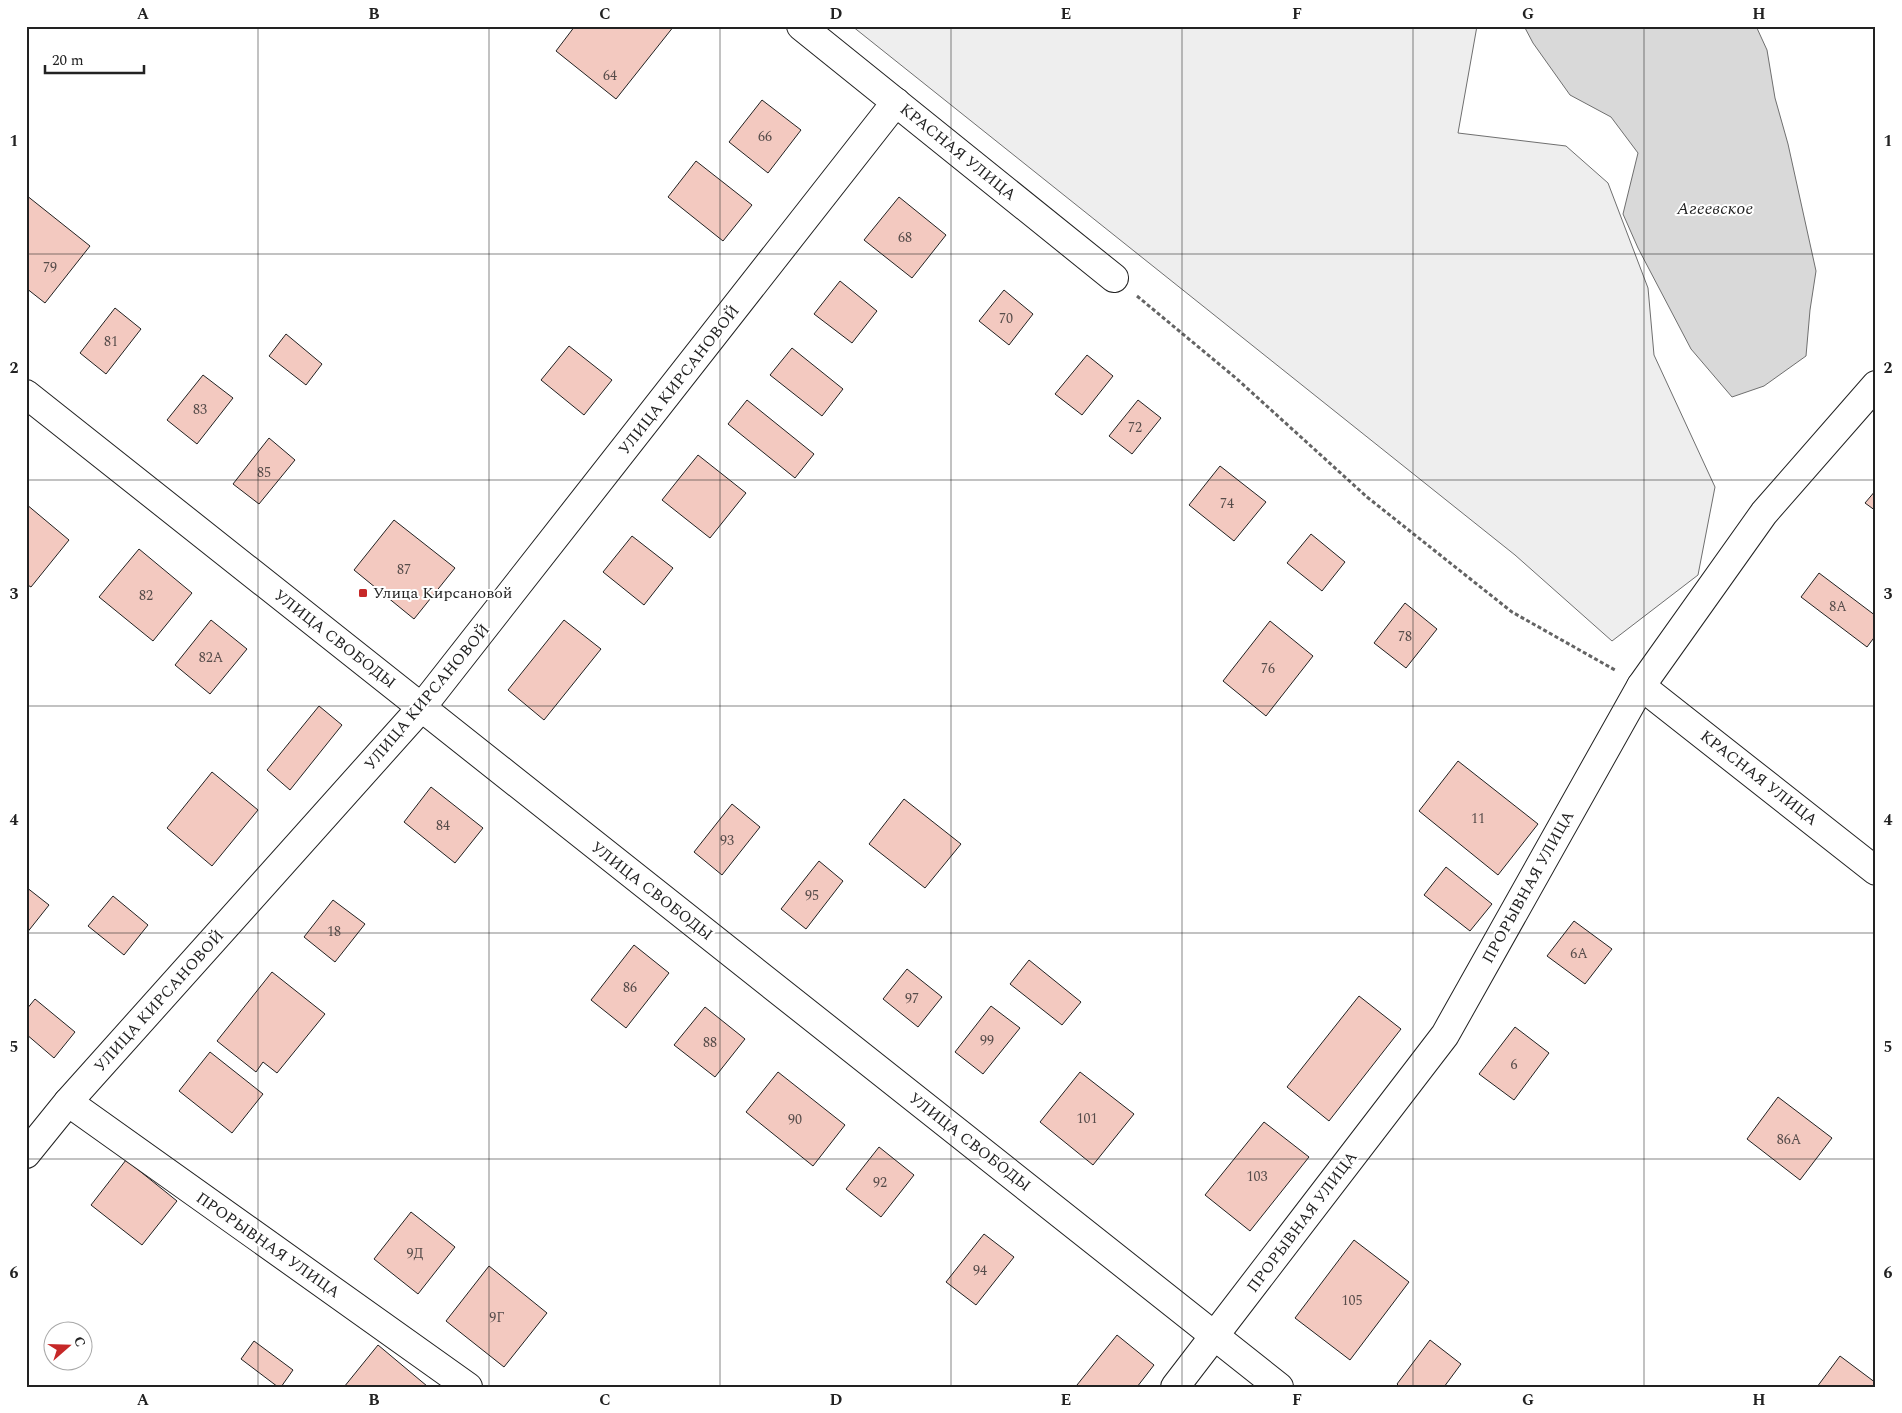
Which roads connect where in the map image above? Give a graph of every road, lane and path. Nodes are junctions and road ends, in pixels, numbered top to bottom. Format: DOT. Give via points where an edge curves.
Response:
graph roads {
  1 [pos="801,26"];
  2 [pos="896,102"];
  3 [pos="1114,278"];
  4 [pos="1876,385"];
  5 [pos="26,394"];
  6 [pos="1641,686"];
  7 [pos="421,708"];
  8 [pos="1876,870"];
  9 [pos="68,1102"];
  10 [pos="26,1154"];
  11 [pos="1214,1336"];
  12 [pos="468,1387"];
  13 [pos="1175,1387"];
  14 [pos="1279,1387"];
  1 -- 2 [label="street, КРАСНАЯ УЛИЦА"];
  2 -- 3 [label="street, КРАСНАЯ УЛИЦА"];
  2 -- 7 [label="street, УЛИЦА КИРСАНОВОЙ"];
  3 -- 6 [label="path" via="1237,380 1367,497 1512,612"];
  4 -- 6 [label="street, ПРОРЫВНАЯ УЛИЦА" via="1764,513"];
  5 -- 7 [label="street, УЛИЦА СВОБОДЫ"];
  6 -- 8 [label="street, КРАСНАЯ УЛИЦА"];
  6 -- 11 [label="street, ПРОРЫВНАЯ УЛИЦА" via="1445,1035"];
  7 -- 9 [label="street, УЛИЦА КИРСАНОВОЙ"];
  7 -- 11 [label="street, УЛИЦА СВОБОДЫ"];
  9 -- 10 [label="street, УЛИЦА КИРСАНОВОЙ"];
  9 -- 12 [label="street, ПРОРЫВНАЯ УЛИЦА"];
  11 -- 13 [label="street, ПРОРЫВНАЯ УЛИЦА"];
  11 -- 14 [label="street, УЛИЦА СВОБОДЫ"];
}
